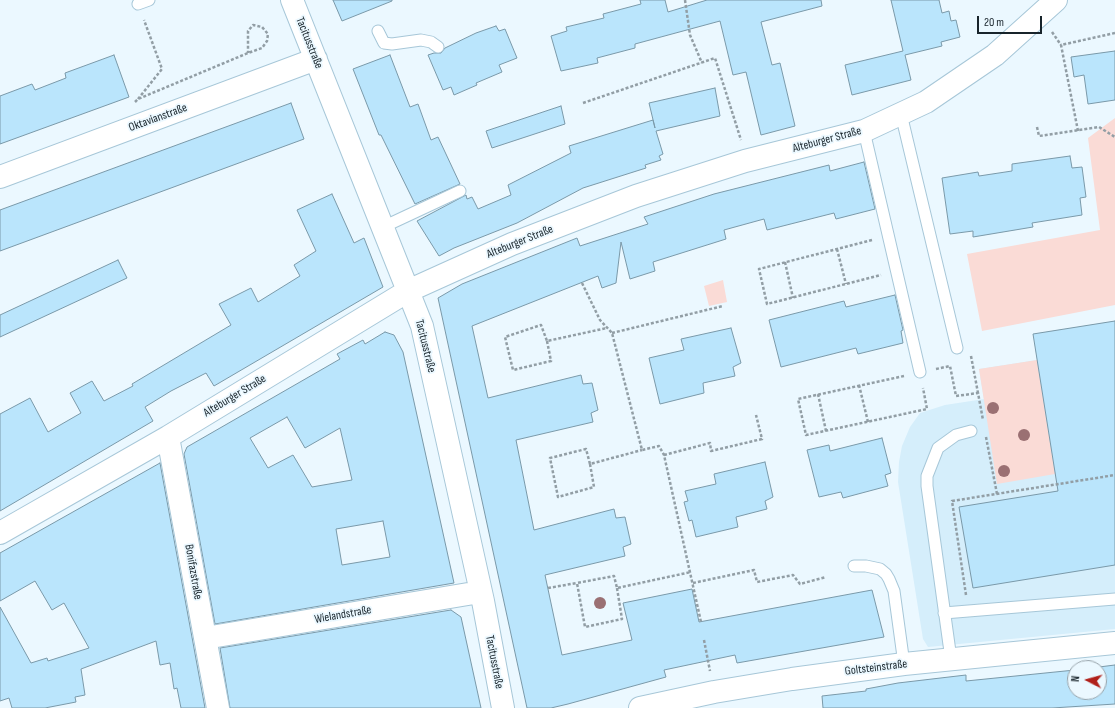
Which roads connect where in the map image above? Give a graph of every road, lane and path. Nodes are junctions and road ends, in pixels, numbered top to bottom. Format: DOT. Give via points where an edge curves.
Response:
graph roads {
  1 [pos="149,0"];
  2 [pos="292,0"];
  3 [pos="685,0"];
  4 [pos="138,4"];
  5 [pos="1051,5"];
  6 [pos="378,31"];
  7 [pos="1115,33"];
  8 [pos="438,47"];
  9 [pos="248,53"];
  10 [pos="316,59"];
  11 [pos="702,62"];
  12 [pos="138,99"];
  13 [pos="583,103"];
  14 [pos="133,104"];
  15 [pos="901,114"];
  16 [pos="1037,128"];
  17 [pos="864,131"];
  18 [pos="1078,132"];
  19 [pos="1115,137"];
  20 [pos="748,161"];
  21 [pos="0,177"];
  22 [pos="460,191"];
  23 [pos="384,227"];
  24 [pos="890,235"];
  25 [pos="837,249"];
  26 [pos="784,262"];
  27 [pos="897,271"];
  28 [pos="582,283"];
  29 [pos="846,284"];
  30 [pos="408,291"];
  31 [pos="793,298"];
  32 [pos="723,306"];
  33 [pos="607,328"];
  34 [pos="612,333"];
  35 [pos="547,341"];
  36 [pos="956,348"];
  37 [pos="920,372"];
  38 [pos="859,385"];
  39 [pos="978,393"];
  40 [pos="818,394"];
  41 [pos="956,396"];
  42 [pos="756,415"];
  43 [pos="868,422"];
  44 [pos="826,431"];
  45 [pos="971,431"];
  46 [pos="168,437"];
  47 [pos="642,450"];
  48 [pos="664,455"];
  49 [pos="590,464"];
  50 [pos="1115,475"];
  51 [pos="0,533"];
  52 [pos="854,566"];
  53 [pos="691,572"];
  54 [pos="826,577"];
  55 [pos="577,583"];
  56 [pos="693,583"];
  57 [pos="548,588"];
  58 [pos="617,588"];
  59 [pos="480,592"];
  60 [pos="1115,599"];
  61 [pos="969,610"];
  62 [pos="944,613"];
  63 [pos="700,622"];
  64 [pos="205,638"];
  65 [pos="704,640"];
  66 [pos="1115,643"];
  67 [pos="951,659"];
  68 [pos="904,664"];
  69 [pos="714,692"];
  70 [pos="218,708"];
  71 [pos="503,708"];
  72 [pos="640,708"];
  1 -- 4 [label="lane"];
  2 -- 10 [label="street, Tacitusstraße"];
  3 -- 11 [label="path" via="690,35"];
  4 -- 12 [label="path" via="162,69"];
  5 -- 15 [label="street, Alteburger Straße" via="995,55 926,102"];
  6 -- 8 [label="lane" via="384,43 421,40"];
  7 -- 18 [label="path" via="1062,45"];
  9 -- 9 [label="path" via="262,48 267,42 268,34 262,27 253,25 248,30"];
  9 -- 12 [label="path"];
  10 -- 21 [label="street, Oktavianstraße"];
  10 -- 23 [label="street, Tacitusstraße"];
  11 -- 13 [label="path"];
  11 -- 20 [label="path" via="715,58"];
  12 -- 14 [label="path"];
  15 -- 17 [label="street, Alteburger Straße"];
  15 -- 36 [label="lane"];
  16 -- 18 [label="path" via="1039,136"];
  17 -- 20 [label="street, Alteburger Straße"];
  17 -- 24 [label="lane"];
  18 -- 19 [label="path" via="1099,127"];
  20 -- 30 [label="street, Alteburger Straße" via="629,198 512,244"];
  22 -- 23 [label="lane"];
  23 -- 30 [label="street, Tacitusstraße"];
  24 -- 25 [label="path"];
  24 -- 27 [label="lane"];
  25 -- 26 [label="path"];
  25 -- 29 [label="path"];
  26 -- 31 [label="path"];
  26 -- 31 [label="path" via="759,269 767,304"];
  27 -- 29 [label="path"];
  27 -- 37 [label="lane"];
  28 -- 33 [label="path" via="600,320"];
  29 -- 31 [label="path"];
  30 -- 46 [label="street, Alteburger Straße"];
  30 -- 59 [label="street, Tacitusstraße" via="422,326"];
  32 -- 34 [label="path"];
  33 -- 34 [label="path"];
  33 -- 35 [label="path"];
  34 -- 47 [label="path"];
  35 -- 35 [label="path" via="541,325 505,337 513,370 551,361"];
  36 -- 39 [label="path" via="971,355"];
  37 -- 38 [label="path"];
  37 -- 41 [label="path" via="950,366"];
  37 -- 43 [label="path" via="927,409"];
  38 -- 40 [label="path"];
  38 -- 43 [label="path"];
  40 -- 44 [label="path"];
  40 -- 44 [label="path" via="798,399 806,435"];
  42 -- 48 [label="path" via="762,439 711,451 710,443"];
  43 -- 44 [label="path"];
  45 -- 62 [label="lane" via="956,435 938,448 927,476"];
  46 -- 51 [label="street, Alteburger Straße"];
  46 -- 64 [label="street, Bonifazstraße"];
  47 -- 48 [label="path" via="659,446"];
  47 -- 49 [label="path"];
  48 -- 53 [label="path"];
  49 -- 49 [label="path" via="586,449 550,458 558,497 594,487"];
  50 -- 61 [label="path" via="952,501"];
  52 -- 68 [label="lane" via="880,570 889,579 894,592"];
  53 -- 56 [label="path"];
  53 -- 58 [label="path"];
  54 -- 56 [label="path" via="800,584 793,575 757,582 754,570"];
  55 -- 57 [label="path"];
  55 -- 58 [label="path" via="614,576"];
  55 -- 58 [label="path" via="585,627 622,619"];
  56 -- 63 [label="path"];
  59 -- 64 [label="street, Wielandstraße"];
  59 -- 71 [label="street, Tacitusstraße"];
  60 -- 61 [label="lane"];
  61 -- 62 [label="lane"];
  62 -- 67 [label="lane"];
  64 -- 70 [label="street, Bonifazstraße"];
  65 -- 69 [label="path"];
  66 -- 67 [label="street, Goltsteinstraße"];
  67 -- 68 [label="street, Goltsteinstraße"];
  68 -- 69 [label="street, Goltsteinstraße"];
  69 -- 72 [label="street, Goltsteinstraße"];
}
